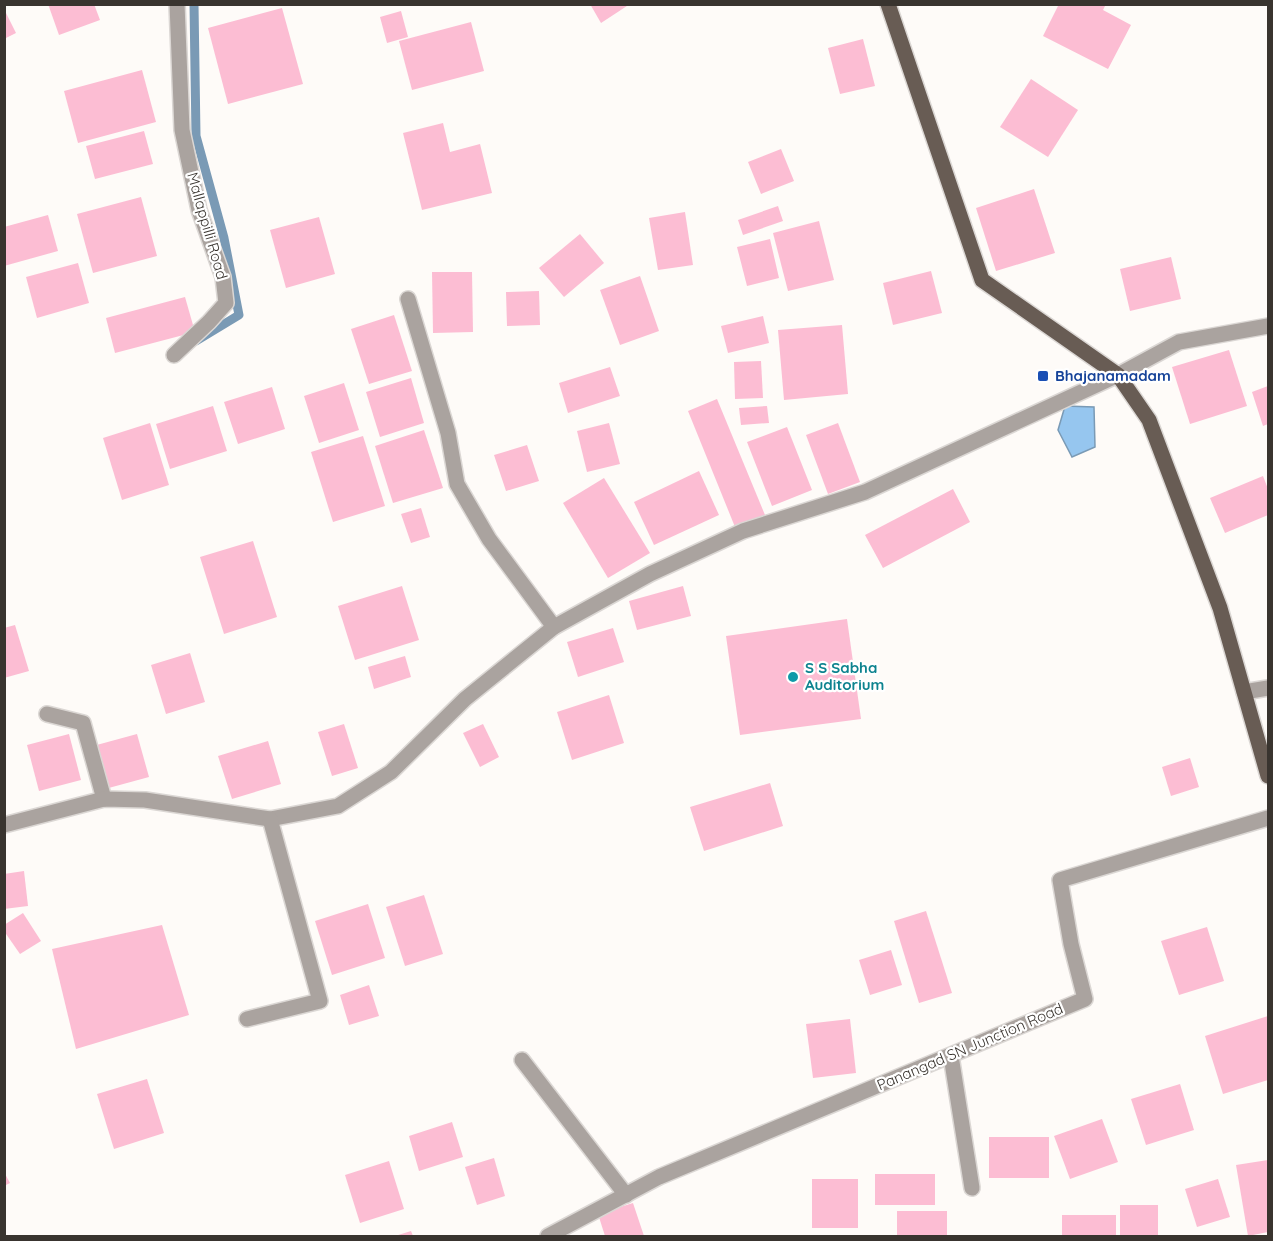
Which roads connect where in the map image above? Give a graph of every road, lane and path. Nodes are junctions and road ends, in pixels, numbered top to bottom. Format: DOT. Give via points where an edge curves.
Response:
graph roads {
  1 [pos="177,4"];
  2 [pos="888,4"];
  3 [pos="408,299"];
  4 [pos="1269,326"];
  5 [pos="174,355"];
  6 [pos="1118,375"];
  7 [pos="555,627"];
  8 [pos="1269,688"];
  9 [pos="1244,692"];
  10 [pos="47,714"];
  11 [pos="1269,776"];
  12 [pos="104,799"];
  13 [pos="1269,818"];
  14 [pos="270,819"];
  15 [pos="4,825"];
  16 [pos="247,1019"];
  17 [pos="951,1056"];
  18 [pos="522,1060"];
  19 [pos="972,1188"];
  20 [pos="626,1195"];
  21 [pos="548,1236"];
  1 -- 5 [label="street, Mallappilli Road" via="182,130 199,210 223,277 226,303"];
  2 -- 6 [label="main road" via="982,280"];
  3 -- 7 [label="street" via="448,433 457,484 489,538"];
  4 -- 6 [label="street" via="1179,342"];
  6 -- 7 [label="street" via="865,492 743,531 650,574"];
  6 -- 9 [label="main road" via="1149,420 1220,608"];
  7 -- 14 [label="street" via="465,699 391,772 338,806"];
  8 -- 9 [label="street"];
  9 -- 11 [label="main road"];
  10 -- 12 [label="street" via="83,723"];
  12 -- 14 [label="street" via="145,800"];
  12 -- 15 [label="street"];
  13 -- 17 [label="street, Panangad SN Junction Road" via="1060,880 1085,999"];
  14 -- 16 [label="street" via="320,1001"];
  17 -- 19 [label="street"];
  17 -- 20 [label="street, Panangad SN Junction Road" via="659,1177"];
  18 -- 20 [label="street"];
  20 -- 21 [label="street, Panangad SN Junction Road"];
}
